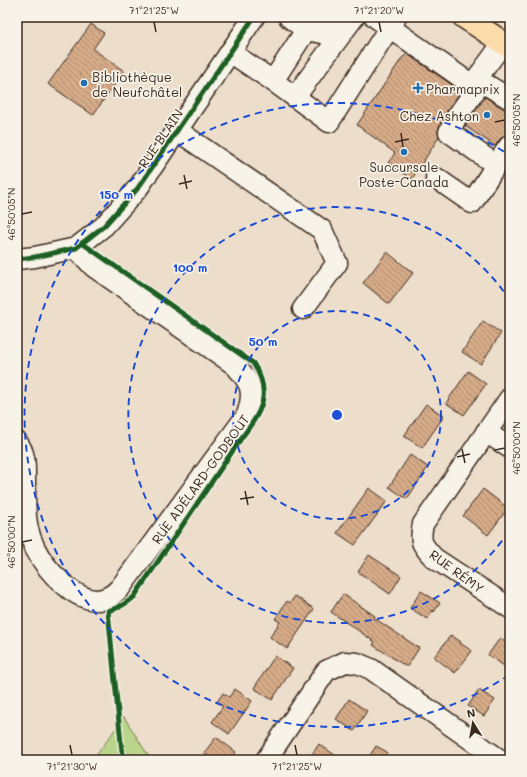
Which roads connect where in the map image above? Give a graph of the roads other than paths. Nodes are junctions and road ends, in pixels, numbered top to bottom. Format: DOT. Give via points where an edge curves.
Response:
graph roads {
  1 [pos="254,17"];
  2 [pos="289,17"];
  3 [pos="332,17"];
  4 [pos="354,17"];
  5 [pos="468,18"];
  6 [pos="387,20"];
  7 [pos="306,30"];
  8 [pos="507,45"];
  9 [pos="230,52"];
  10 [pos="273,81"];
  11 [pos="479,81"];
  12 [pos="295,97"];
  13 [pos="510,99"];
  14 [pos="178,131"];
  15 [pos="510,145"];
  16 [pos="496,165"];
  17 [pos="436,178"];
  18 [pos="76,248"];
  19 [pos="17,259"];
  20 [pos="303,309"];
  21 [pos="510,398"];
  22 [pos="486,432"];
  23 [pos="17,442"];
  24 [pos="510,448"];
  25 [pos="510,608"];
  26 [pos="266,760"];
  27 [pos="500,760"];
  1 -- 9 [label="street, RUE BLAIN"];
  2 -- 7 [label="street"];
  3 -- 7 [label="street" via="322,33"];
  4 -- 12 [label="street"];
  5 -- 8 [label="main road"];
  6 -- 11 [label="street" via="472,85"];
  6 -- 12 [label="street" via="329,122"];
  7 -- 10 [label="street"];
  8 -- 11 [label="street"];
  9 -- 10 [label="street"];
  9 -- 14 [label="street, RUE BLAIN"];
  10 -- 12 [label="street"];
  11 -- 13 [label="street"];
  11 -- 16 [label="street" via="449,132"];
  14 -- 18 [label="street, RUE BLAIN" via="138,188 104,226"];
  14 -- 20 [label="street" via="322,230 337,263"];
  15 -- 16 [label="street"];
  16 -- 17 [label="street" via="472,203"];
  18 -- 19 [label="street, RUE BLAIN"];
  18 -- 23 [label="street, RUE ADÉLARD-GODBOUT" via="94,267 235,365 245,376 250,388 251,402 247,415 158,537 120,588 107,598 94,600 82,597 48,569 36,551 26,516 25,459"];
  21 -- 22 [label="street"];
  22 -- 24 [label="street"];
  22 -- 25 [label="street, RUE RÉMY" via="423,524 420,536 434,558"];
  26 -- 27 [label="street" via="326,671 345,662 357,663 370,670"];
}
